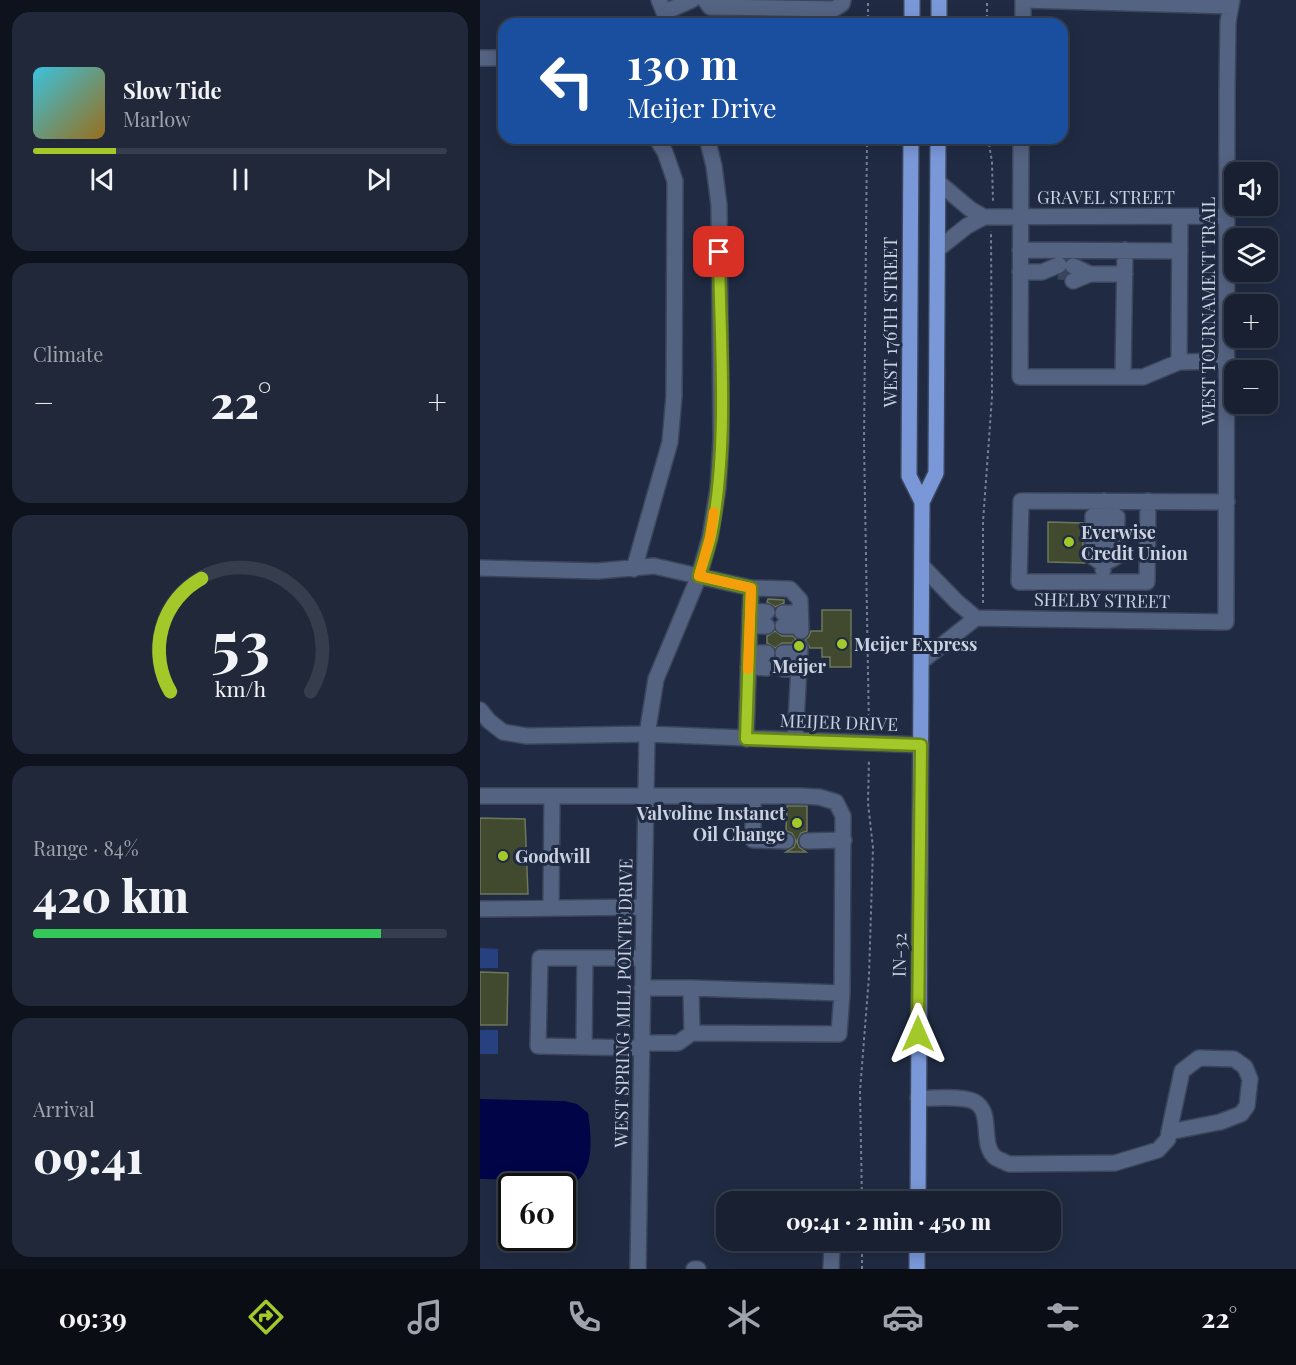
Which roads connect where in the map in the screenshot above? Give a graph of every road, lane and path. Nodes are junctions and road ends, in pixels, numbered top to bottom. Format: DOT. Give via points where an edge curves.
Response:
graph roads {
  1 [pos="692,0"];
  2 [pos="705,0"];
  3 [pos="843,0"];
  4 [pos="868,0"];
  5 [pos="912,0"];
  6 [pos="939,0"];
  7 [pos="987,0"];
  8 [pos="1023,0"];
  9 [pos="1128,2"];
  10 [pos="1191,2"];
  11 [pos="1232,3"];
  12 [pos="664,12"];
  13 [pos="868,18"];
  14 [pos="912,18"];
  15 [pos="939,18"];
  16 [pos="987,18"];
  17 [pos="1023,18"];
  18 [pos="480,58"];
  19 [pos="498,58"];
  20 [pos="660,144"];
  21 [pos="708,144"];
  22 [pos="867,144"];
  23 [pos="911,144"];
  24 [pos="938,144"];
  25 [pos="989,144"];
  26 [pos="1021,144"];
  27 [pos="1227,162"];
  28 [pos="938,182"];
  29 [pos="1227,216"];
  30 [pos="989,217"];
  31 [pos="1020,217"];
  32 [pos="1180,217"];
  33 [pos="938,249"];
  34 [pos="1020,250"];
  35 [pos="1125,250"];
  36 [pos="1180,250"];
  37 [pos="1020,272"];
  38 [pos="1125,274"];
  39 [pos="1228,360"];
  40 [pos="1224,361"];
  41 [pos="1179,362"];
  42 [pos="1123,377"];
  43 [pos="1228,414"];
  44 [pos="1148,501"];
  45 [pos="1227,501"];
  46 [pos="922,502"];
  47 [pos="1104,504"];
  48 [pos="922,566"];
  49 [pos="480,568"];
  50 [pos="634,569"];
  51 [pos="699,576"];
  52 [pos="1103,582"];
  53 [pos="751,588"];
  54 [pos="980,618"];
  55 [pos="750,619"];
  56 [pos="1226,622"];
  57 [pos="783,653"];
  58 [pos="748,660"];
  59 [pos="767,660"];
  60 [pos="921,660"];
  61 [pos="783,669"];
  62 [pos="799,669"];
  63 [pos="480,710"];
  64 [pos="646,734"];
  65 [pos="746,739"];
  66 [pos="795,740"];
  67 [pos="869,743"];
  68 [pos="921,745"];
  69 [pos="480,796"];
  70 [pos="552,796"];
  71 [pos="753,796"];
  72 [pos="646,797"];
  73 [pos="844,840"];
  74 [pos="786,841"];
  75 [pos="807,841"];
  76 [pos="643,907"];
  77 [pos="551,908"];
  78 [pos="480,909"];
  79 [pos="585,958"];
  80 [pos="642,958"];
  81 [pos="642,988"];
  82 [pos="691,988"];
  83 [pos="842,993"];
  84 [pos="692,1033"];
  85 [pos="641,1046"];
  86 [pos="584,1047"];
  87 [pos="918,1098"];
  88 [pos="1169,1132"];
  89 [pos="862,1191"];
  90 [pos="918,1191"];
  91 [pos="832,1251"];
  92 [pos="862,1251"];
  93 [pos="917,1251"];
  94 [pos="638,1269"];
  95 [pos="831,1269"];
  96 [pos="862,1269"];
  97 [pos="917,1269"];
  1 -- 12 [label="street"];
  2 -- 3 [label="street" via="710,7 834,9"];
  4 -- 13 [label="path"];
  5 -- 14 [label="main road"];
  6 -- 15 [label="main road"];
  7 -- 16 [label="path"];
  8 -- 9 [label="street"];
  8 -- 17 [label="street"];
  9 -- 10 [label="street"];
  10 -- 11 [label="street"];
  11 -- 27 [label="street, WEST TOURNAMENT TRAIL" via="1228,22"];
  18 -- 19 [label="street"];
  20 -- 50 [label="street" via="675,181 674,404 670,442"];
  21 -- 51 [label="street, WEST SPRING MILL POINTE DRIVE" via="719,205 721,440 718,488"];
  22 -- 67 [label="path" via="864,442"];
  23 -- 46 [label="main road, WEST 176TH STREET" via="909,476"];
  24 -- 28 [label="main road, WEST 176TH STREET"];
  25 -- 30 [label="path"];
  26 -- 31 [label="street"];
  28 -- 30 [label="street" via="970,209"];
  28 -- 33 [label="main road, WEST 176TH STREET"];
  29 -- 32 [label="street, GRAVEL STREET"];
  29 -- 39 [label="street, WEST TOURNAMENT TRAIL"];
  30 -- 31 [label="street, GRAVEL STREET"];
  30 -- 33 [label="street" via="967,226"];
  30 -- 54 [label="path" via="992,397"];
  31 -- 32 [label="street, GRAVEL STREET"];
  31 -- 34 [label="street"];
  32 -- 36 [label="street"];
  33 -- 46 [label="main road, WEST 176TH STREET" via="936,473"];
  34 -- 35 [label="street"];
  34 -- 37 [label="street"];
  35 -- 36 [label="street"];
  35 -- 38 [label="street"];
  36 -- 41 [label="street"];
  37 -- 38 [label="street"];
  37 -- 42 [label="street" via="1020,377"];
  38 -- 42 [label="street"];
  40 -- 41 [label="street"];
  41 -- 42 [label="street" via="1143,377"];
  43 -- 45 [label="street, WEST TOURNAMENT TRAIL"];
  44 -- 45 [label="street"];
  44 -- 47 [label="street"];
  44 -- 52 [label="street" via="1147,582"];
  45 -- 56 [label="street, WEST TOURNAMENT TRAIL"];
  46 -- 48 [label="main road, WEST 176TH STREET"];
  47 -- 52 [label="street"];
  47 -- 52 [label="street" via="1021,501 1019,582"];
  48 -- 54 [label="street" via="957,602"];
  48 -- 60 [label="main road, WEST 176TH STREET"];
  49 -- 50 [label="street"];
  50 -- 51 [label="street" via="654,566"];
  51 -- 53 [label="street"];
  51 -- 64 [label="street, WEST SPRING MILL POINTE DRIVE" via="656,679"];
  53 -- 55 [label="street"];
  53 -- 55 [label="street" via="790,589 800,600 800,623"];
  54 -- 56 [label="street, SHELBY STREET"];
  54 -- 60 [label="street"];
  55 -- 58 [label="street"];
  57 -- 62 [label="street" via="800,650"];
  58 -- 59 [label="street"];
  58 -- 65 [label="street"];
  60 -- 68 [label="main road, WEST 176TH STREET"];
  61 -- 62 [label="street"];
  62 -- 66 [label="street"];
  63 -- 64 [label="street, MEIJER DRIVE" via="503,732 519,735"];
  64 -- 65 [label="street, MEIJER DRIVE"];
  64 -- 72 [label="street, WEST SPRING MILL POINTE DRIVE"];
  65 -- 66 [label="street, MEIJER DRIVE"];
  66 -- 67 [label="street, MEIJER DRIVE"];
  67 -- 68 [label="street, MEIJER DRIVE"];
  67 -- 89 [label="path" via="868,803 873,848 870,976 860,1091"];
  68 -- 87 [label="main road, IN-32"];
  69 -- 70 [label="street"];
  70 -- 72 [label="street"];
  70 -- 77 [label="street"];
  71 -- 72 [label="street"];
  71 -- 73 [label="street" via="819,797 836,802 843,816"];
  71 -- 74 [label="street" via="753,840"];
  72 -- 76 [label="street, WEST SPRING MILL POINTE DRIVE"];
  73 -- 75 [label="street"];
  73 -- 83 [label="street"];
  76 -- 77 [label="street"];
  76 -- 80 [label="street, WEST SPRING MILL POINTE DRIVE"];
  77 -- 78 [label="street"];
  79 -- 80 [label="street"];
  79 -- 86 [label="street"];
  79 -- 86 [label="street" via="540,958 538,1046"];
  80 -- 81 [label="street, WEST SPRING MILL POINTE DRIVE"];
  81 -- 82 [label="street"];
  81 -- 85 [label="street, WEST SPRING MILL POINTE DRIVE"];
  82 -- 83 [label="street"];
  82 -- 84 [label="street"];
  83 -- 84 [label="street" via="839,1034"];
  84 -- 85 [label="street" via="678,1043"];
  85 -- 86 [label="street"];
  85 -- 94 [label="street, WEST SPRING MILL POINTE DRIVE"];
  87 -- 88 [label="street" via="966,1099 977,1103 984,1114 989,1149 995,1158 1009,1164 1115,1163 1158,1150"];
  87 -- 90 [label="main road, IN-32"];
  88 -- 88 [label="street" via="1182,1071 1199,1058 1234,1059 1245,1067 1250,1079 1247,1106 1241,1114"];
  91 -- 95 [label="street"];
  92 -- 96 [label="path"];
  93 -- 97 [label="main road"];
}
